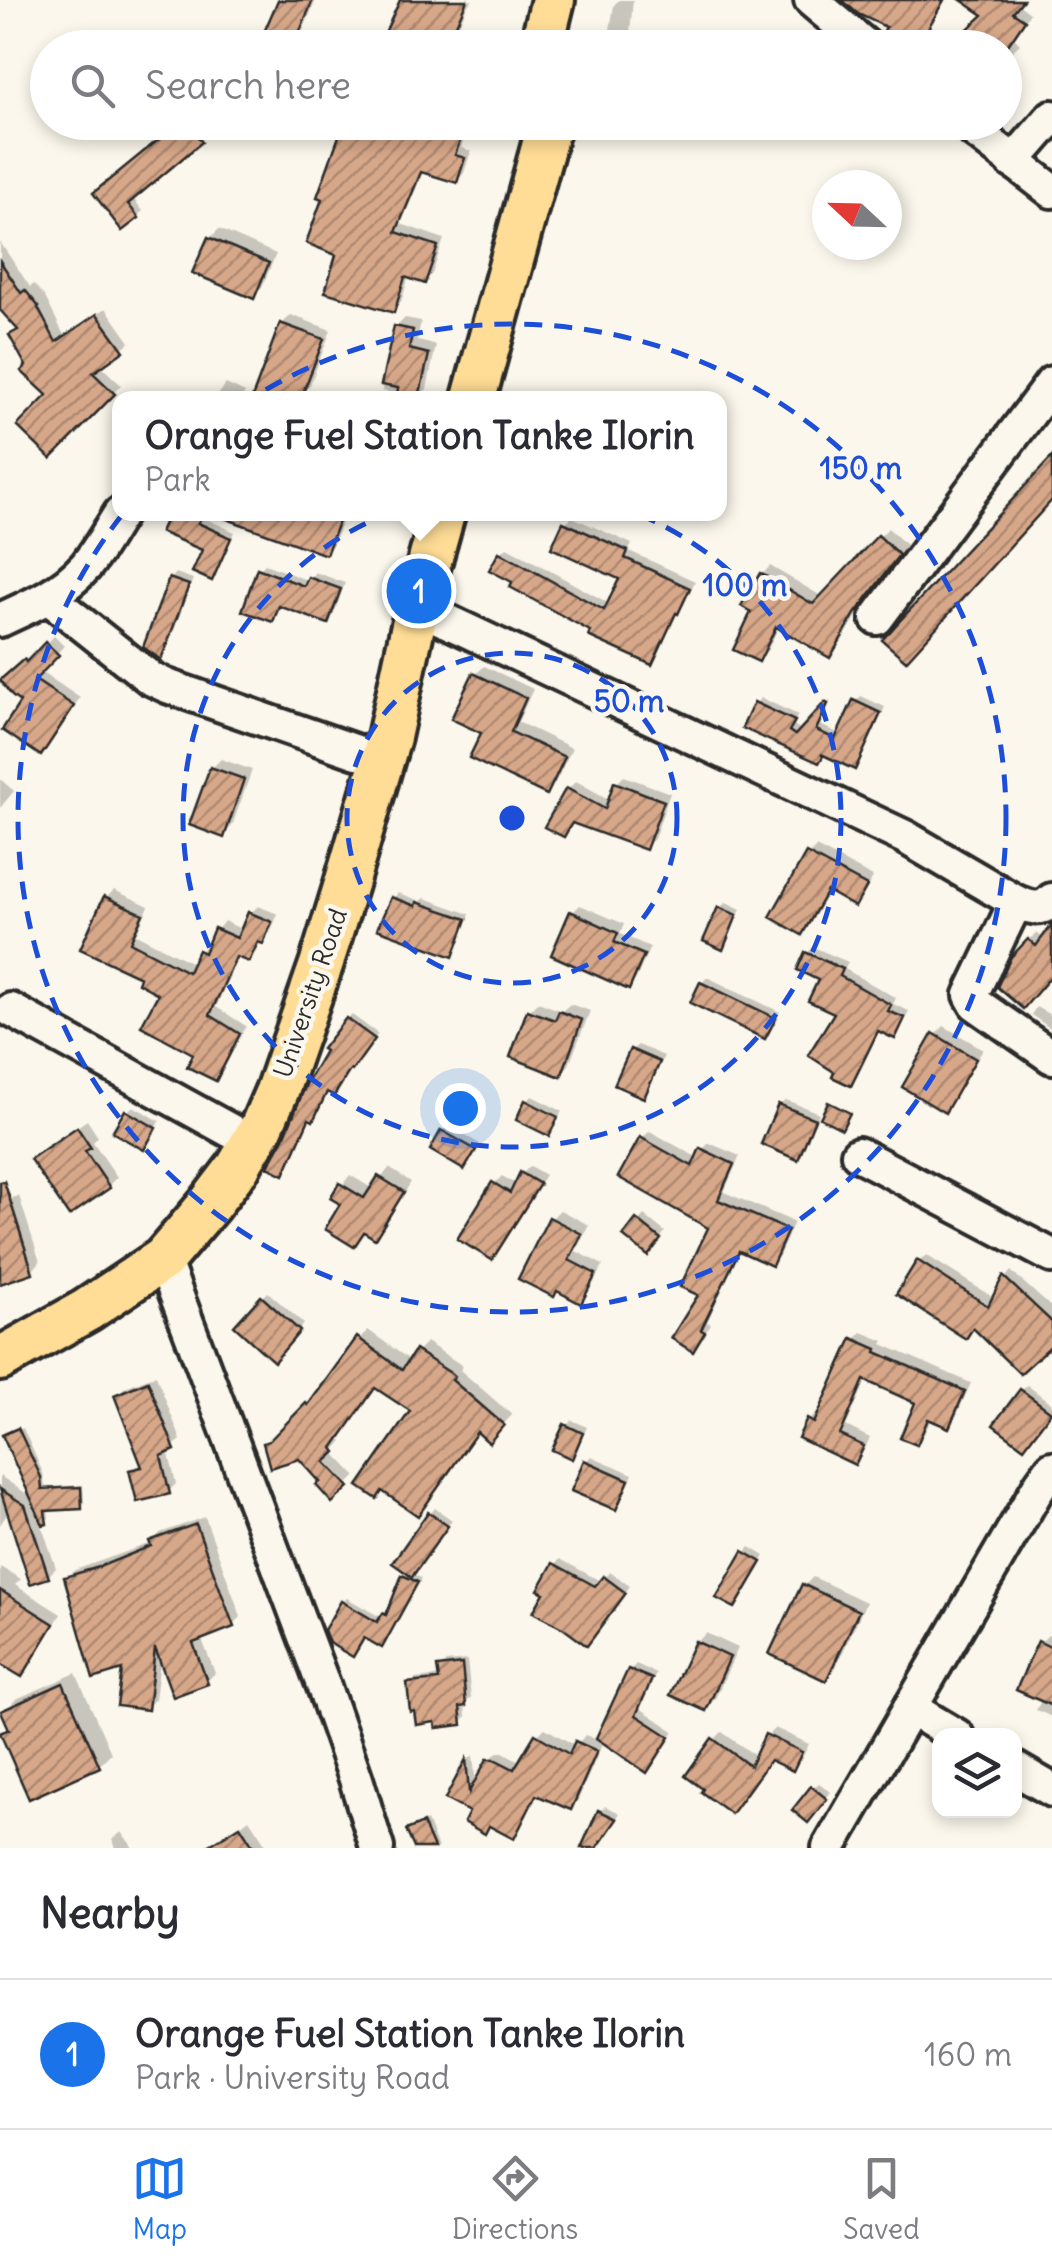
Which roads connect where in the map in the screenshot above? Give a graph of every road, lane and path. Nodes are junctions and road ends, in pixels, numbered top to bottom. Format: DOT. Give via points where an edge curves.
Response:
graph roads {
  1 [pos="554,0"];
  2 [pos="582,0"];
  3 [pos="811,0"];
  4 [pos="546,30"];
  5 [pos="574,30"];
  6 [pos="847,30"];
  7 [pos="1052,117"];
  8 [pos="517,140"];
  9 [pos="545,140"];
  10 [pos="986,140"];
  11 [pos="1013,162"];
  12 [pos="1052,191"];
  13 [pos="1052,382"];
  14 [pos="450,391"];
  15 [pos="476,391"];
  16 [pos="115,521"];
  17 [pos="416,521"];
  18 [pos="440,521"];
  19 [pos="412,595"];
  20 [pos="48,597"];
  21 [pos="877,618"];
  22 [pos="0,620"];
  23 [pos="357,752"];
  24 [pos="1052,900"];
  25 [pos="1016,902"];
  26 [pos="11,1010"];
  27 [pos="1052,1057"];
  28 [pos="231,1131"];
  29 [pos="858,1154"];
  30 [pos="1052,1256"];
  31 [pos="163,1260"];
  32 [pos="0,1331"];
  33 [pos="0,1358"];
  34 [pos="1052,1468"];
  35 [pos="910,1708"];
  36 [pos="944,1728"];
  37 [pos="1022,1773"];
  38 [pos="1052,1790"];
  39 [pos="377,1848"];
  40 [pos="830,1848"];
  1 -- 4 [label="main road"];
  2 -- 5 [label="main road"];
  3 -- 6 [label="street"];
  7 -- 11 [label="street"];
  8 -- 14 [label="main road"];
  9 -- 15 [label="main road"];
  10 -- 11 [label="street"];
  11 -- 12 [label="street"];
  13 -- 21 [label="street"];
  16 -- 20 [label="street" via="88,563"];
  17 -- 19 [label="main road, University Road"];
  18 -- 19 [label="main road, University Road"];
  19 -- 23 [label="main road, University Road"];
  19 -- 25 [label="street" via="905,836"];
  19 -- 31 [label="main road, University Road" via="389,737 276,1091 238,1167"];
  20 -- 22 [label="street"];
  20 -- 23 [label="street" via="150,678"];
  23 -- 28 [label="main road, University Road" via="295,965"];
  24 -- 25 [label="street" via="1035,909"];
  25 -- 27 [label="street" via="971,995"];
  26 -- 28 [label="street"];
  28 -- 32 [label="main road, University Road" via="195,1187 127,1256 61,1302"];
  29 -- 30 [label="street"];
  31 -- 33 [label="main road, University Road"];
  31 -- 39 [label="street"];
  34 -- 35 [label="street"];
  35 -- 36 [label="street"];
  35 -- 40 [label="street"];
  37 -- 38 [label="street"];
}
